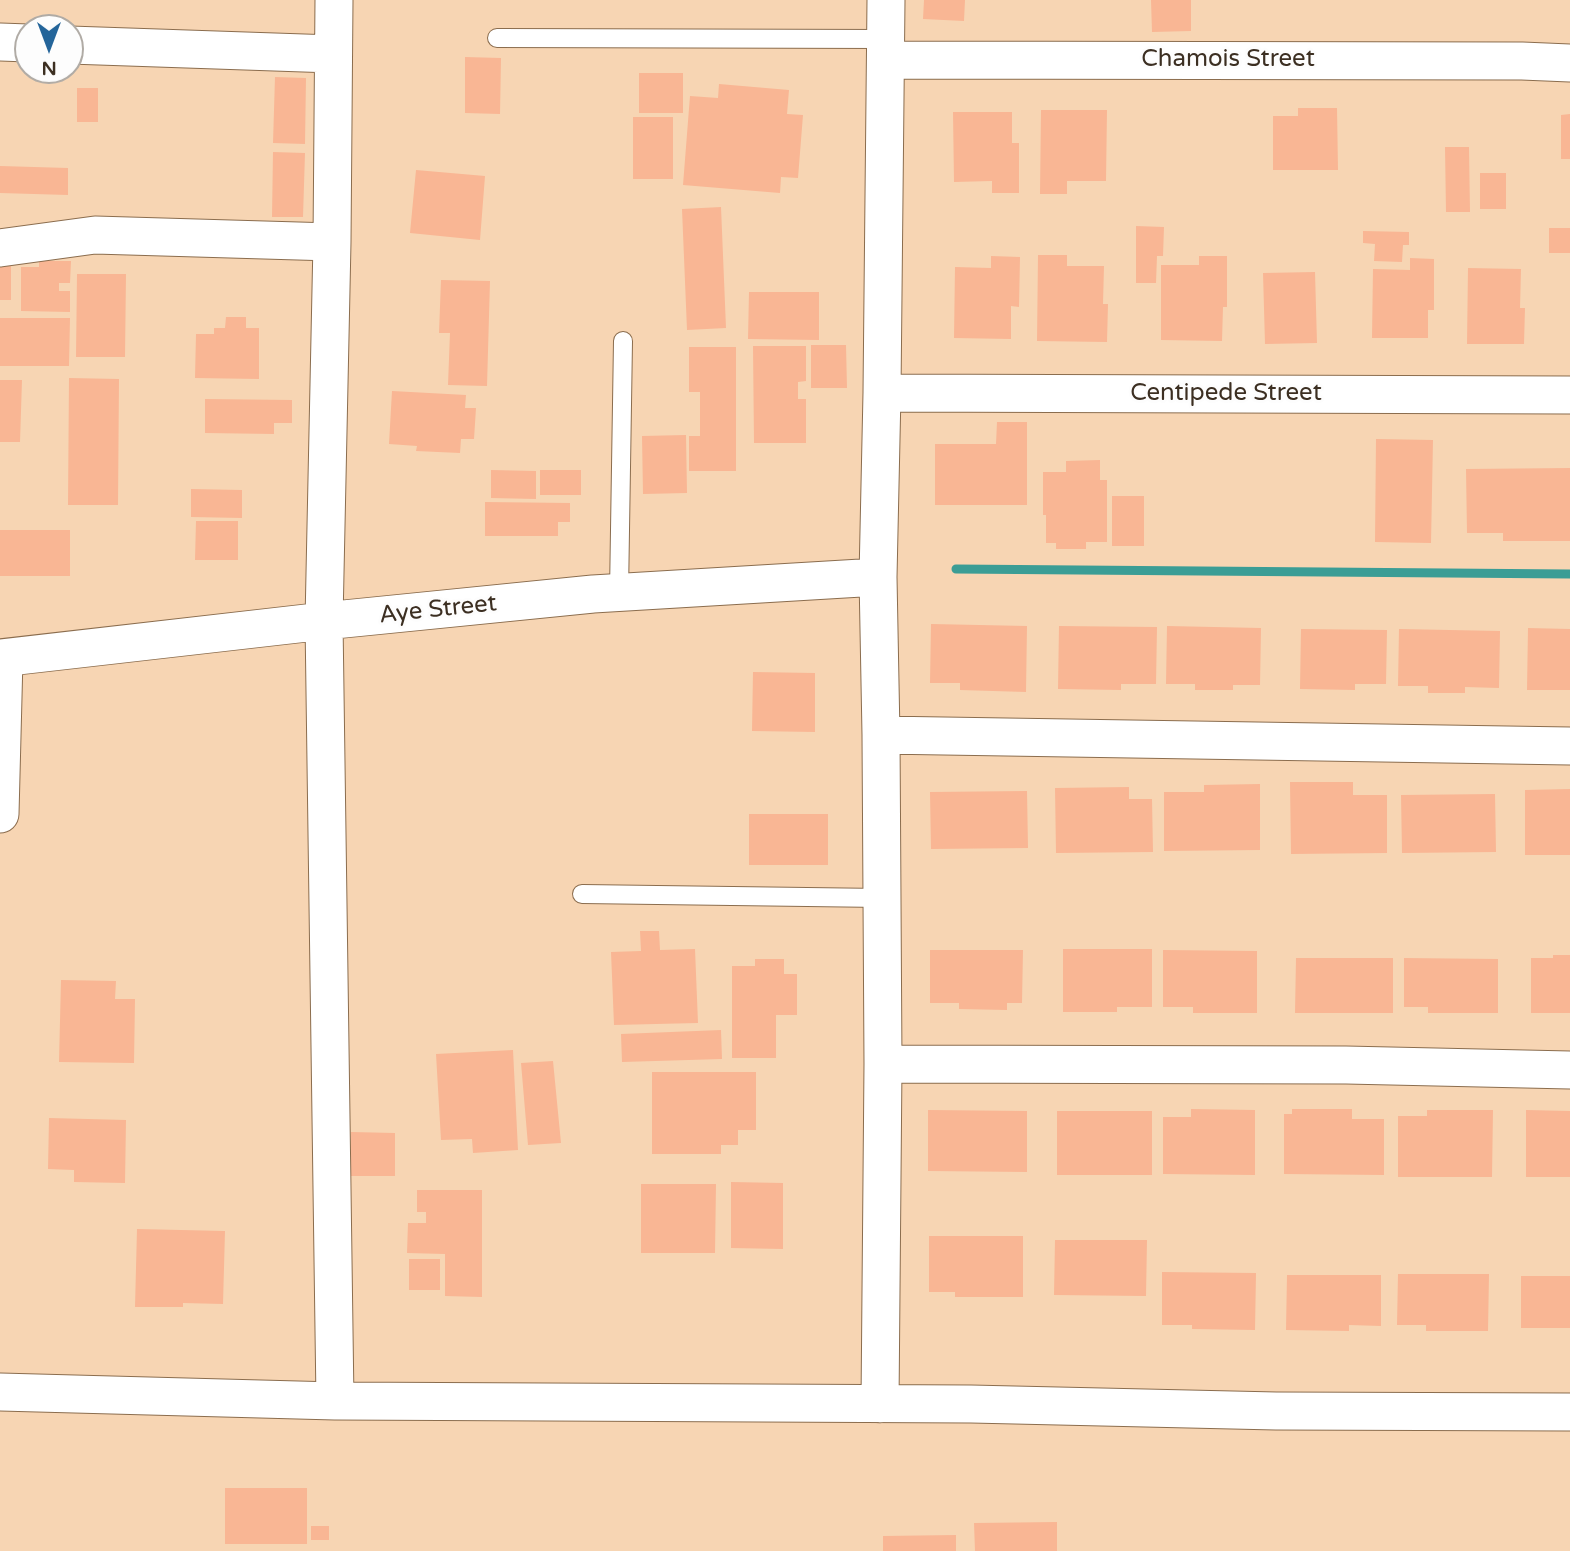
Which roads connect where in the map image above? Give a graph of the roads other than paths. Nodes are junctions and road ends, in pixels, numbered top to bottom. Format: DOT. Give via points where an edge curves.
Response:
graph roads {
  1 [pos="334,0"];
  2 [pos="886,0"];
  3 [pos="497,38"];
  4 [pos="84,45"];
  5 [pos="886,49"];
  6 [pos="333,54"];
  7 [pos="1570,63"];
  8 [pos="332,242"];
  9 [pos="0,248"];
  10 [pos="623,341"];
  11 [pos="882,393"];
  12 [pos="1570,395"];
  13 [pos="878,577"];
  14 [pos="619,593"];
  15 [pos="324,621"];
  16 [pos="2,658"];
  17 [pos="881,735"];
  18 [pos="1570,746"];
  19 [pos="0,814"];
  20 [pos="582,894"];
  21 [pos="882,898"];
  22 [pos="883,1064"];
  23 [pos="1570,1070"];
  24 [pos="0,1392"];
  25 [pos="335,1401"];
  26 [pos="880,1404"];
  27 [pos="1570,1412"];
  1 -- 6 [label="street"];
  2 -- 5 [label="street"];
  3 -- 5 [label="lane"];
  4 -- 6 [label="street"];
  5 -- 7 [label="street, Chamois Street"];
  5 -- 11 [label="street"];
  6 -- 8 [label="street"];
  8 -- 9 [label="street" via="95,236"];
  8 -- 15 [label="street"];
  10 -- 14 [label="lane"];
  11 -- 12 [label="street, Centipede Street"];
  11 -- 13 [label="street"];
  13 -- 14 [label="street, Aye Street"];
  13 -- 17 [label="street"];
  14 -- 15 [label="street, Aye Street"];
  15 -- 16 [label="street, Aye Street"];
  15 -- 25 [label="street"];
  16 -- 19 [label="street"];
  17 -- 18 [label="street"];
  17 -- 21 [label="street"];
  20 -- 21 [label="lane"];
  21 -- 22 [label="street"];
  22 -- 23 [label="street"];
  22 -- 26 [label="street"];
  24 -- 25 [label="street"];
  25 -- 26 [label="street"];
  26 -- 27 [label="street"];
}
